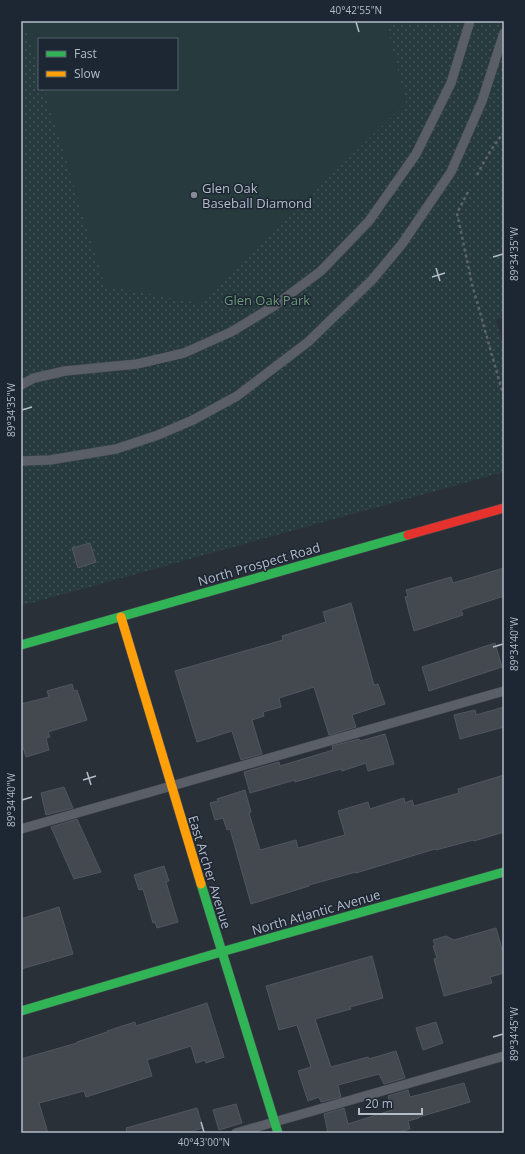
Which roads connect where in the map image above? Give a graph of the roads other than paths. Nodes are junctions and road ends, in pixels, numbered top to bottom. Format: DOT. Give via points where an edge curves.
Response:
graph roads {
  1 [pos="470,21"];
  2 [pos="504,33"];
  3 [pos="21,385"];
  4 [pos="21,461"];
  5 [pos="504,508"];
  6 [pos="121,617"];
  7 [pos="21,645"];
  8 [pos="504,691"];
  9 [pos="171,786"];
  10 [pos="21,829"];
  11 [pos="504,872"];
  12 [pos="221,952"];
  13 [pos="21,1011"];
  14 [pos="504,1056"];
  15 [pos="274,1122"];
  16 [pos="236,1133"];
  17 [pos="278,1133"];
  1 -- 3 [label="lane" via="451,83 416,154 369,221 320,271 274,306 231,332 184,353 137,364 65,371 34,378"];
  2 -- 4 [label="lane" via="482,101 451,172 402,244 372,280 308,342 237,396 193,420 158,435 116,449 50,460"];
  5 -- 6 [label="street, North Prospect Road"];
  6 -- 7 [label="street, North Prospect Road"];
  6 -- 9 [label="street, East Archer Avenue"];
  8 -- 9 [label="lane"];
  9 -- 10 [label="lane"];
  9 -- 12 [label="street, East Archer Avenue"];
  11 -- 12 [label="street, North Atlantic Avenue"];
  12 -- 13 [label="street, North Atlantic Avenue"];
  12 -- 15 [label="street, East Archer Avenue"];
  14 -- 15 [label="lane"];
  15 -- 16 [label="lane"];
  15 -- 17 [label="street, East Archer Avenue"];
}
